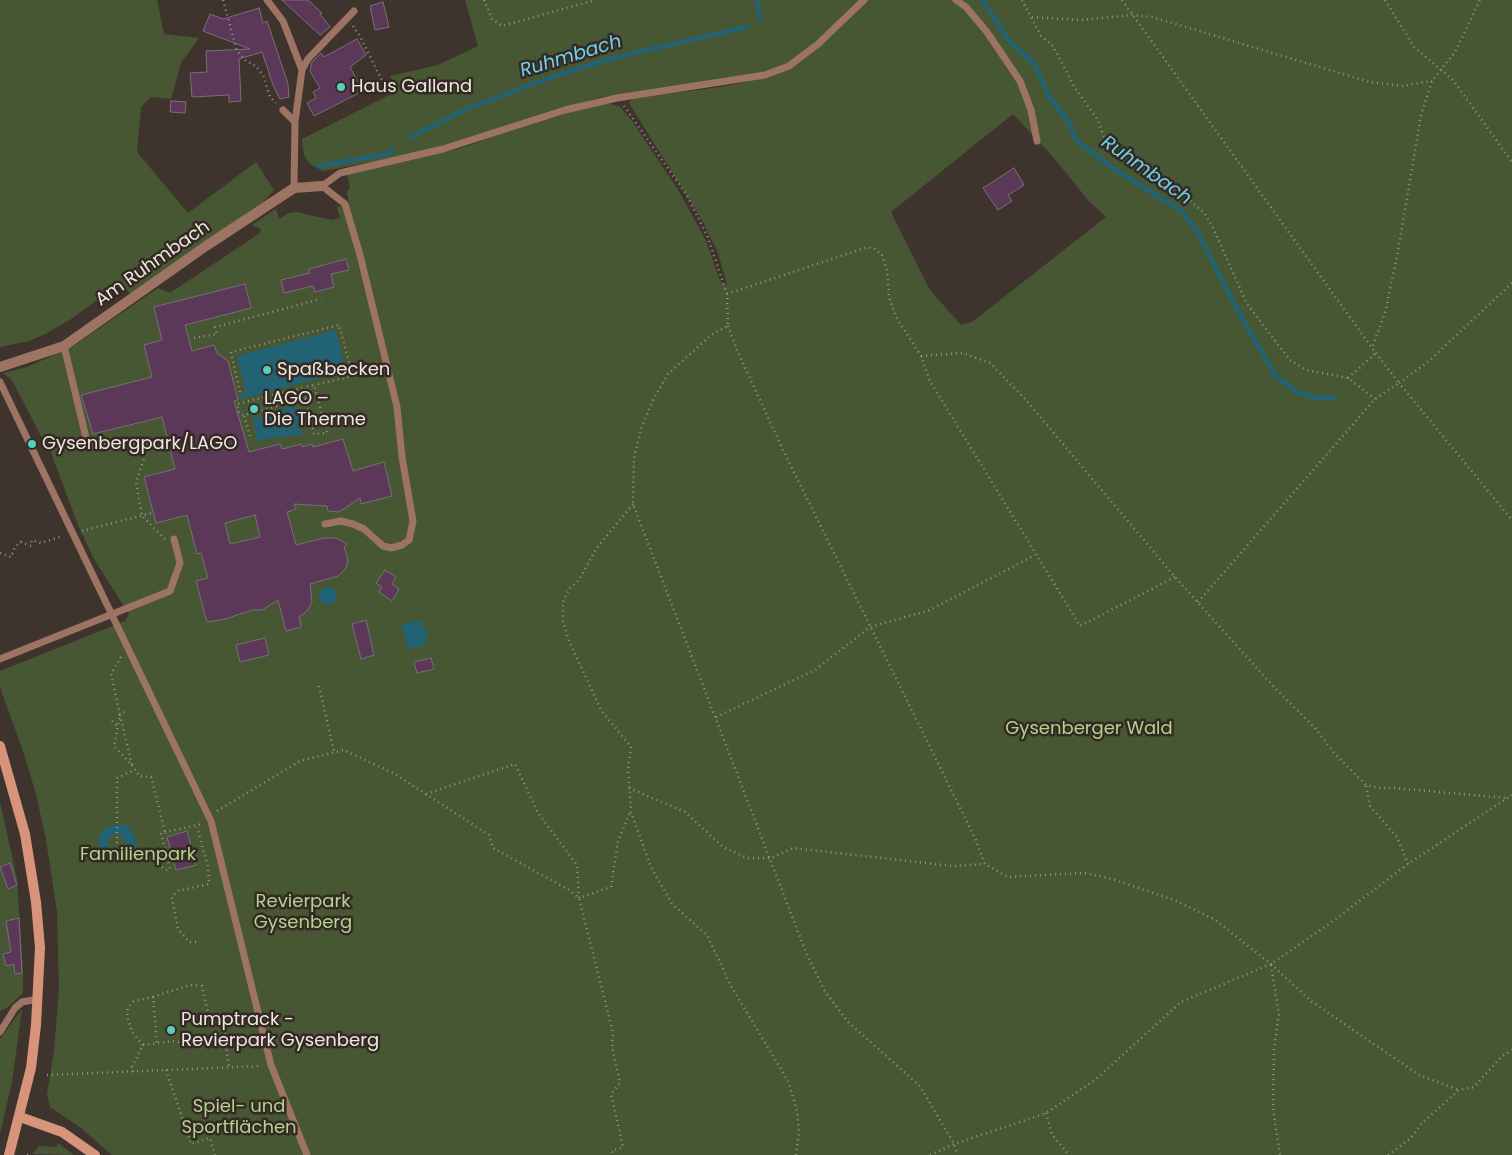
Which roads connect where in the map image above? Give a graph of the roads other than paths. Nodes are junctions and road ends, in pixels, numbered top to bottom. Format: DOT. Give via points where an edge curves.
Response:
graph roads {
  1 [pos="267,0"];
  2 [pos="864,0"];
  3 [pos="956,0"];
  4 [pos="354,11"];
  5 [pos="302,70"];
  6 [pos="283,110"];
  7 [pos="295,122"];
  8 [pos="1037,141"];
  9 [pos="322,186"];
  10 [pos="294,188"];
  11 [pos="64,346"];
  12 [pos="0,367"];
  13 [pos="0,382"];
  14 [pos="147,441"];
  15 [pos="325,524"];
  16 [pos="174,539"];
  17 [pos="111,613"];
  18 [pos="0,659"];
  19 [pos="0,746"];
  20 [pos="38,999"];
  21 [pos="0,1032"];
  22 [pos="20,1117"];
  23 [pos="9,1155"];
  24 [pos="95,1155"];
  25 [pos="307,1155"];
  1 -- 5 [label="lane" via="283,21"];
  2 -- 9 [label="lane" via="818,44 789,66 773,72 564,110 444,149 340,173"];
  3 -- 8 [label="lane" via="987,32 1020,81 1031,110"];
  4 -- 5 [label="lane" via="308,59"];
  5 -- 7 [label="lane"];
  6 -- 7 [label="lane"];
  7 -- 10 [label="lane"];
  9 -- 10 [label="street, Am Ruhmbach"];
  9 -- 15 [label="lane" via="345,204 360,255 397,407 413,521 409,540 391,548 383,546 353,524"];
  10 -- 11 [label="street, Am Ruhmbach"];
  11 -- 12 [label="street, Am Ruhmbach"];
  11 -- 14 [label="lane" via="88,446"];
  13 -- 17 [label="lane"];
  16 -- 17 [label="lane" via="180,563 170,591"];
  17 -- 18 [label="lane"];
  17 -- 25 [label="lane" via="209,819 271,1066"];
  19 -- 20 [label="main road" via="25,834 36,902 40,948"];
  20 -- 21 [label="lane" via="22,1002 15,1008"];
  20 -- 22 [label="main road" via="31,1068"];
  22 -- 23 [label="main road"];
  22 -- 24 [label="main road" via="62,1132"];
}
